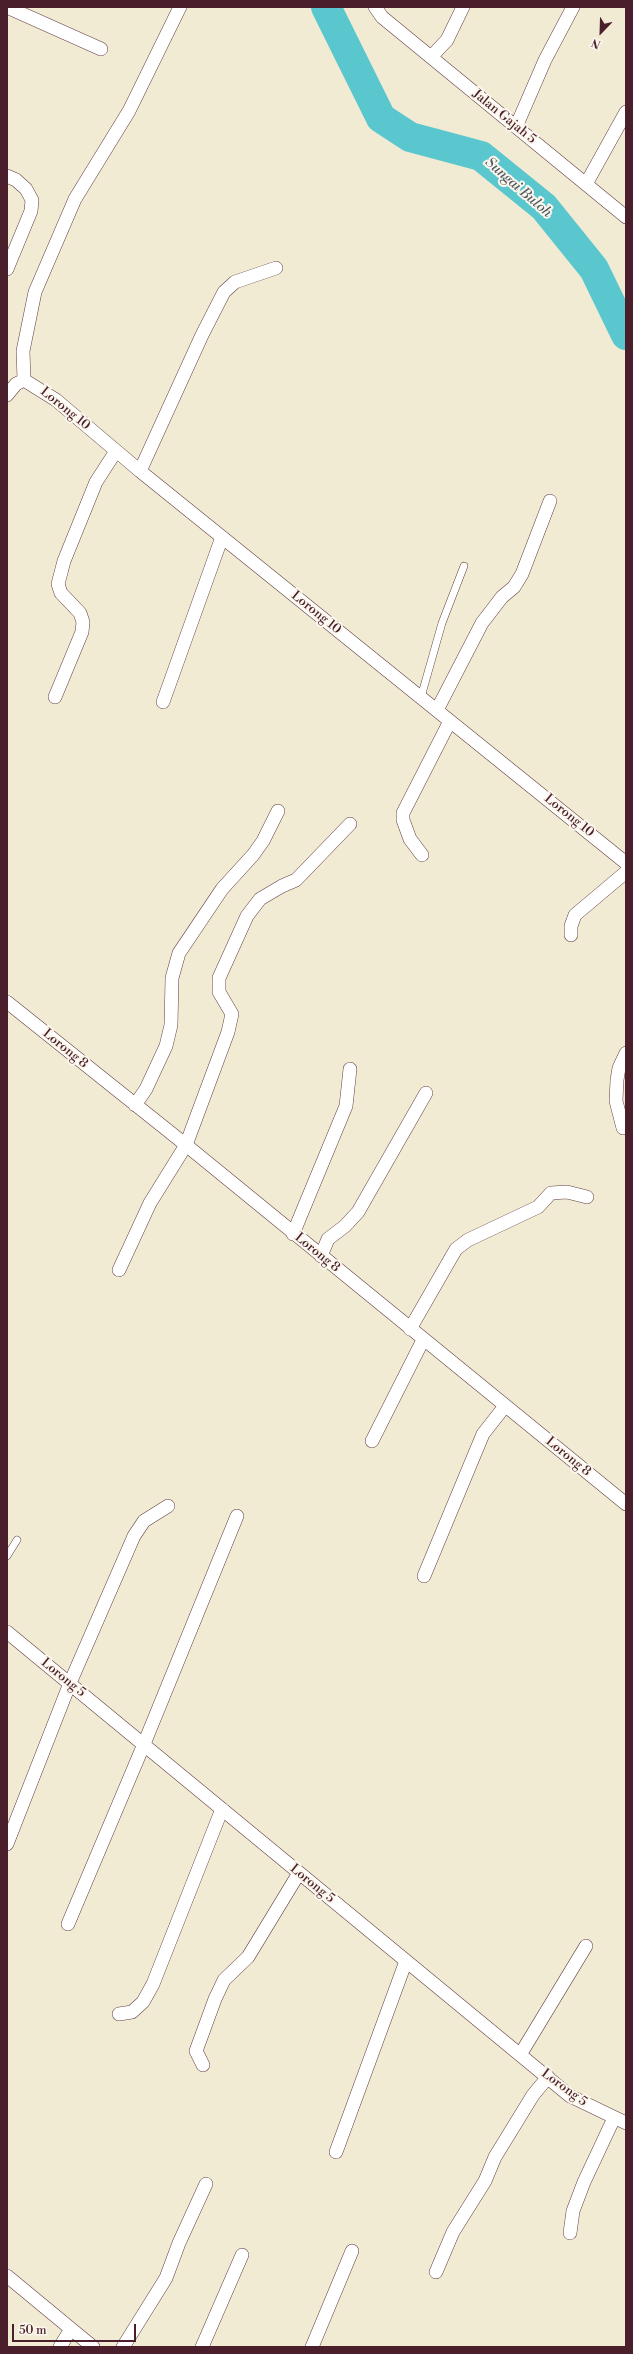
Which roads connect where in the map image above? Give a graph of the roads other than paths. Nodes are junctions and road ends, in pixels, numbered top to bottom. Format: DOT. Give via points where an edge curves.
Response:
graph roads {
  1 [pos="180,7"];
  2 [pos="463,7"];
  3 [pos="573,7"];
  4 [pos="7,8"];
  5 [pos="378,12"];
  6 [pos="101,49"];
  7 [pos="431,57"];
  8 [pos="626,112"];
  9 [pos="516,127"];
  10 [pos="7,176"];
  11 [pos="586,184"];
  12 [pos="626,217"];
  13 [pos="276,268"];
  14 [pos="7,269"];
  15 [pos="24,380"];
  16 [pos="7,395"];
  17 [pos="116,451"];
  18 [pos="140,471"];
  19 [pos="550,501"];
  20 [pos="222,538"];
  21 [pos="464,566"];
  22 [pos="55,697"];
  23 [pos="421,697"];
  24 [pos="163,702"];
  25 [pos="437,710"];
  26 [pos="450,721"];
  27 [pos="278,811"];
  28 [pos="350,824"];
  29 [pos="422,855"];
  30 [pos="626,863"];
  31 [pos="626,872"];
  32 [pos="571,935"];
  33 [pos="7,1002"];
  34 [pos="626,1053"];
  35 [pos="350,1069"];
  36 [pos="426,1093"];
  37 [pos="135,1105"];
  38 [pos="623,1128"];
  39 [pos="186,1145"];
  40 [pos="587,1197"];
  41 [pos="293,1234"];
  42 [pos="321,1256"];
  43 [pos="119,1270"];
  44 [pos="410,1329"];
  45 [pos="423,1340"];
  46 [pos="505,1406"];
  47 [pos="372,1441"];
  48 [pos="626,1504"];
  49 [pos="168,1506"];
  50 [pos="237,1516"];
  51 [pos="17,1540"];
  52 [pos="7,1556"];
  53 [pos="424,1576"];
  54 [pos="7,1632"];
  55 [pos="70,1683"];
  56 [pos="144,1744"];
  57 [pos="222,1809"];
  58 [pos="7,1844"];
  59 [pos="299,1873"];
  60 [pos="68,1924"];
  61 [pos="586,1946"];
  62 [pos="406,1961"];
  63 [pos="119,2014"];
  64 [pos="520,2055"];
  65 [pos="203,2064"];
  66 [pos="548,2077"];
  67 [pos="620,2120"];
  68 [pos="336,2152"];
  69 [pos="206,2184"];
  70 [pos="570,2233"];
  71 [pos="352,2251"];
  72 [pos="242,2255"];
  73 [pos="436,2272"];
  74 [pos="7,2276"];
  75 [pos="71,2329"];
  76 [pos="60,2347"];
  77 [pos="93,2347"];
  78 [pos="122,2347"];
  79 [pos="202,2347"];
  80 [pos="312,2347"];
  1 -- 15 [label="street" via="129,111 75,200 35,292 23,350"];
  2 -- 7 [label="street" via="447,40"];
  3 -- 9 [label="street" via="542,66"];
  4 -- 6 [label="street"];
  5 -- 7 [label="street, Jalan Gajah 5"];
  7 -- 9 [label="street, Jalan Gajah 5"];
  8 -- 11 [label="street"];
  9 -- 11 [label="street, Jalan Gajah 5"];
  10 -- 14 [label="street" via="26,189 32,200 31,211"];
  11 -- 12 [label="street, Jalan Gajah 5"];
  13 -- 18 [label="street" via="235,282 224,292"];
  15 -- 16 [label="street" via="16,384"];
  15 -- 17 [label="street, Lorong 10" via="56,400"];
  17 -- 18 [label="street, Lorong 10"];
  17 -- 22 [label="street" via="96,482 64,561 58,584 61,593 80,613 83,622 82,632"];
  18 -- 20 [label="street, Lorong 10"];
  19 -- 25 [label="street" via="522,574 482,623"];
  20 -- 23 [label="street, Lorong 10"];
  20 -- 24 [label="street"];
  21 -- 23 [label="lane" via="442,623"];
  23 -- 25 [label="street, Lorong 10"];
  25 -- 26 [label="street, Lorong 10"];
  26 -- 29 [label="street" via="403,813 410,839"];
  26 -- 30 [label="street, Lorong 10"];
  27 -- 37 [label="street" via="263,841 222,889 179,954 172,978 171,1025 166,1046 146,1089"];
  28 -- 39 [label="street" via="296,880 260,899 247,916 219,978 219,992 232,1014 228,1032"];
  31 -- 32 [label="street" via="575,915"];
  33 -- 37 [label="street, Lorong 8"];
  34 -- 38 [label="street" via="619,1068 616,1101"];
  35 -- 41 [label="street" via="346,1106"];
  36 -- 42 [label="street" via="358,1212 328,1239"];
  37 -- 39 [label="street, Lorong 8"];
  39 -- 41 [label="street, Lorong 8"];
  39 -- 43 [label="street" via="150,1203"];
  40 -- 44 [label="street" via="567,1192 551,1193 538,1207 468,1240 456,1250"];
  41 -- 42 [label="street, Lorong 8"];
  42 -- 44 [label="street, Lorong 8"];
  44 -- 45 [label="street, Lorong 8"];
  45 -- 46 [label="street, Lorong 8"];
  45 -- 47 [label="street"];
  46 -- 48 [label="street, Lorong 8"];
  46 -- 53 [label="street" via="483,1434"];
  49 -- 55 [label="street" via="144,1521 134,1536"];
  50 -- 56 [label="street"];
  51 -- 52 [label="lane"];
  54 -- 55 [label="street, Lorong 5"];
  55 -- 56 [label="street, Lorong 5"];
  55 -- 58 [label="street"];
  56 -- 57 [label="street, Lorong 5"];
  56 -- 60 [label="street"];
  57 -- 59 [label="street, Lorong 5"];
  57 -- 63 [label="street" via="153,1984 143,2002 132,2012"];
  59 -- 62 [label="street, Lorong 5"];
  59 -- 65 [label="street" via="248,1957 224,1980 196,2051"];
  61 -- 64 [label="street"];
  62 -- 64 [label="street, Lorong 5"];
  62 -- 68 [label="street"];
  64 -- 66 [label="street, Lorong 5"];
  66 -- 67 [label="street, Lorong 5" via="570,2096"];
  66 -- 73 [label="street" via="533,2095 495,2157 485,2180 453,2232"];
  67 -- 70 [label="street" via="584,2182"];
  69 -- 78 [label="street" via="166,2278"];
  71 -- 80 [label="street"];
  72 -- 79 [label="street"];
  74 -- 75 [label="street"];
  75 -- 76 [label="street"];
  75 -- 77 [label="street"];
}
